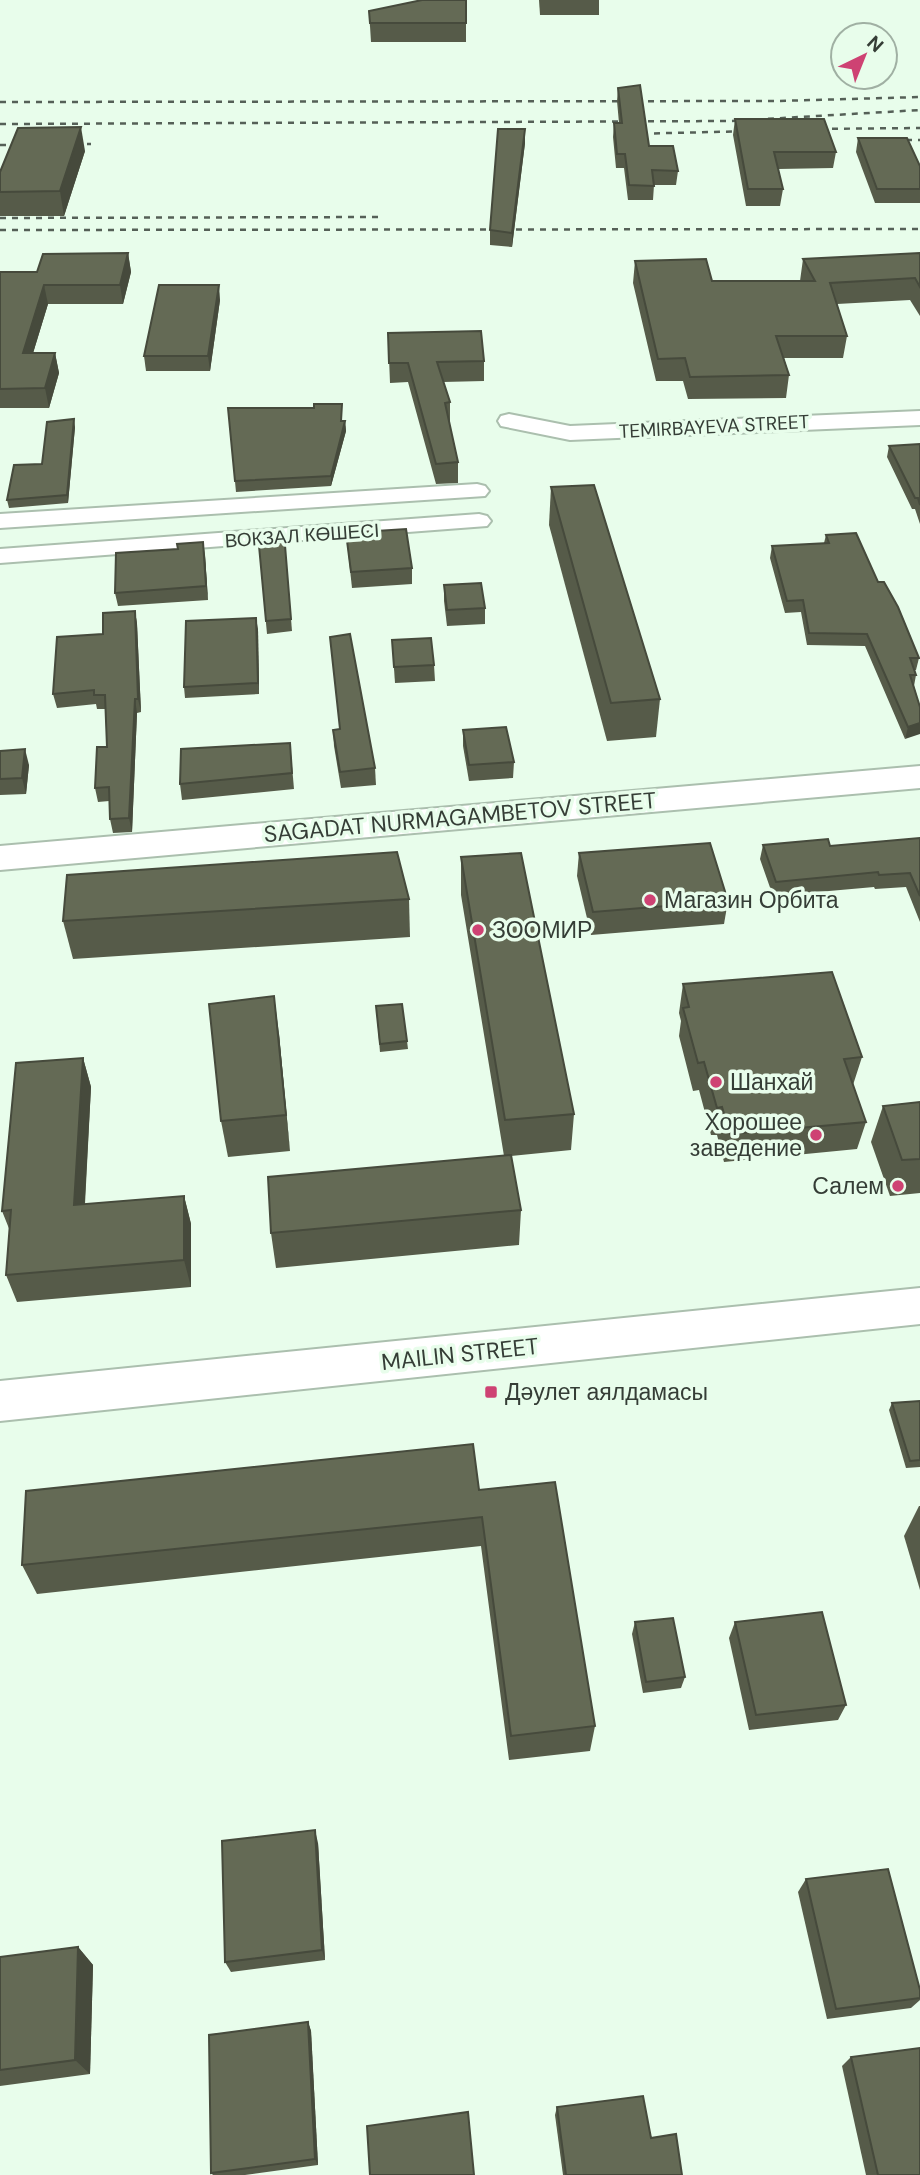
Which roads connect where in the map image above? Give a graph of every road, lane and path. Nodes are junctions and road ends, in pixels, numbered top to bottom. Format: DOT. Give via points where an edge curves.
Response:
graph roads {
  1 [pos="920,418"];
  2 [pos="509,421"];
  3 [pos="477,491"];
  4 [pos="0,521"];
  5 [pos="479,521"];
  6 [pos="0,556"];
  7 [pos="920,777"];
  8 [pos="0,858"];
  9 [pos="920,1306"];
  10 [pos="0,1401"];
  1 -- 2 [label="street, TEMIRBAYEVA STREET" via="570,433"];
  3 -- 4 [label="street, ВОКЗАЛ КӨШЕСІ"];
  5 -- 6 [label="street, ВОКЗАЛ КӨШЕСІ"];
  7 -- 8 [label="street, SAGADAT NURMAGAMBETOV STREET"];
  9 -- 10 [label="street, MAILIN STREET"];
}
